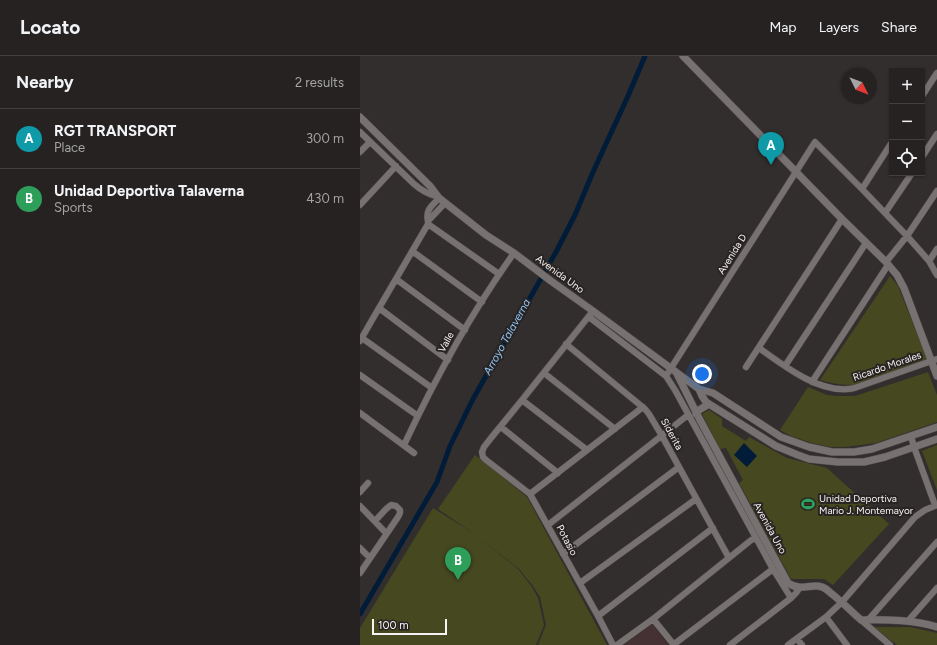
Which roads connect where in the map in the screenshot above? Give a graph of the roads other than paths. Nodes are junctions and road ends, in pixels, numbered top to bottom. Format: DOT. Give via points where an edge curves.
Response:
graph roads {
  1 [pos="683,56"];
  2 [pos="937,73"];
  3 [pos="925,91"];
  4 [pos="360,117"];
  5 [pos="360,132"];
  6 [pos="937,134"];
  7 [pos="370,142"];
  8 [pos="889,147"];
  9 [pos="360,152"];
  10 [pos="925,152"];
  11 [pos="396,166"];
  12 [pos="796,173"];
  13 [pos="910,176"];
  14 [pos="862,189"];
  15 [pos="937,191"];
  16 [pos="440,199"];
  17 [pos="360,205"];
  18 [pos="886,213"];
  19 [pos="842,219"];
  20 [pos="428,223"];
  21 [pos="907,236"];
  22 [pos="866,243"];
  23 [pos="937,248"];
  24 [pos="412,251"];
  25 [pos="514,253"];
  26 [pos="929,261"];
  27 [pos="887,264"];
  28 [pos="499,274"];
  29 [pos="937,275"];
  30 [pos="396,279"];
  31 [pos="482,302"];
  32 [pos="379,308"];
  33 [pos="591,314"];
  34 [pos="465,330"];
  35 [pos="361,340"];
  36 [pos="566,344"];
  37 [pos="758,348"];
  38 [pos="448,360"];
  39 [pos="934,360"];
  40 [pos="785,366"];
  41 [pos="746,367"];
  42 [pos="674,371"];
  43 [pos="544,373"];
  44 [pos="360,375"];
  45 [pos="666,376"];
  46 [pos="937,376"];
  47 [pos="812,382"];
  48 [pos="432,388"];
  49 [pos="699,390"];
  50 [pos="522,400"];
  51 [pos="709,404"];
  52 [pos="643,407"];
  53 [pos="360,413"];
  54 [pos="696,414"];
  55 [pos="688,415"];
  56 [pos="418,416"];
  57 [pos="501,427"];
  58 [pos="937,427"];
  59 [pos="615,429"];
  60 [pos="662,436"];
  61 [pos="911,436"];
  62 [pos="781,437"];
  63 [pos="937,439"];
  64 [pos="404,446"];
  65 [pos="776,446"];
  66 [pos="914,447"];
  67 [pos="587,450"];
  68 [pos="414,453"];
  69 [pos="679,467"];
  70 [pos="558,473"];
  71 [pos="368,483"];
  72 [pos="360,492"];
  73 [pos="530,494"];
  74 [pos="696,499"];
  75 [pos="936,505"];
  76 [pos="360,506"];
  77 [pos="375,521"];
  78 [pos="548,525"];
  79 [pos="713,528"];
  80 [pos="386,533"];
  81 [pos="755,537"];
  82 [pos="937,542"];
  83 [pos="360,548"];
  84 [pos="563,554"];
  85 [pos="370,558"];
  86 [pos="729,558"];
  87 [pos="773,569"];
  88 [pos="360,573"];
  89 [pos="580,584"];
  90 [pos="800,587"];
  91 [pos="937,588"];
  92 [pos="791,598"];
  93 [pos="842,602"];
  94 [pos="598,616"];
  95 [pos="826,617"];
  96 [pos="652,619"];
  97 [pos="869,619"];
  98 [pos="861,620"];
  99 [pos="908,621"];
  100 [pos="937,627"];
  101 [pos="797,638"];
  102 [pos="612,645"];
  103 [pos="617,645"];
  104 [pos="674,645"];
  105 [pos="730,645"];
  106 [pos="788,645"];
  107 [pos="802,645"];
  108 [pos="847,645"];
  109 [pos="890,645"];
  1 -- 12 [label="street"];
  2 -- 3 [label="street"];
  4 -- 16 [label="street, Avenida Uno"];
  5 -- 7 [label="street, Avenida Uno"];
  6 -- 10 [label="street"];
  7 -- 9 [label="street"];
  7 -- 11 [label="street, Avenida Uno"];
  8 -- 14 [label="street"];
  11 -- 16 [label="street, Avenida Uno" via="423,191"];
  11 -- 17 [label="street"];
  12 -- 14 [label="street, Avenida D" via="815,142"];
  12 -- 19 [label="street"];
  12 -- 42 [label="street, Avenida D"];
  13 -- 18 [label="street"];
  14 -- 18 [label="street"];
  15 -- 21 [label="street"];
  16 -- 20 [label="street"];
  16 -- 25 [label="street, Avenida Uno"];
  18 -- 21 [label="street"];
  19 -- 22 [label="street"];
  19 -- 37 [label="street"];
  20 -- 24 [label="street"];
  20 -- 28 [label="street"];
  21 -- 26 [label="street"];
  21 -- 27 [label="street"];
  22 -- 27 [label="street"];
  22 -- 40 [label="street"];
  23 -- 26 [label="street"];
  24 -- 30 [label="street"];
  24 -- 31 [label="street"];
  25 -- 28 [label="street, Valle"];
  25 -- 33 [label="street, Avenida Uno"];
  26 -- 29 [label="street"];
  27 -- 39 [label="street" via="904,288"];
  27 -- 47 [label="street"];
  28 -- 31 [label="street, Valle"];
  30 -- 32 [label="street"];
  30 -- 34 [label="street"];
  31 -- 34 [label="street, Valle"];
  32 -- 35 [label="street"];
  32 -- 38 [label="street"];
  33 -- 36 [label="street"];
  33 -- 42 [label="street, Avenida Uno"];
  33 -- 45 [label="street, Avenida Uno"];
  34 -- 38 [label="street, Valle"];
  35 -- 48 [label="street"];
  36 -- 43 [label="street"];
  36 -- 52 [label="street, Siderita"];
  37 -- 40 [label="street, Ricardo Morales"];
  37 -- 41 [label="street"];
  38 -- 48 [label="street, Valle"];
  39 -- 46 [label="street"];
  39 -- 47 [label="street, Ricardo Morales" via="854,388 843,389"];
  40 -- 47 [label="street, Ricardo Morales"];
  42 -- 45 [label="street, Avenida D"];
  42 -- 49 [label="street"];
  42 -- 54 [label="street, Avenida Uno"];
  43 -- 50 [label="street"];
  43 -- 59 [label="street"];
  44 -- 56 [label="street"];
  45 -- 55 [label="street, Avenida Uno"];
  48 -- 56 [label="street, Valle"];
  49 -- 51 [label="street"];
  49 -- 62 [label="street" via="713,393"];
  50 -- 57 [label="street"];
  50 -- 67 [label="street"];
  51 -- 54 [label="street"];
  51 -- 65 [label="street"];
  52 -- 59 [label="street"];
  52 -- 60 [label="street, Siderita"];
  53 -- 64 [label="street"];
  54 -- 90 [label="street, Avenida Uno" via="788,583"];
  55 -- 60 [label="street"];
  55 -- 81 [label="street, Avenida Uno"];
  56 -- 64 [label="street, Valle"];
  57 -- 70 [label="street"];
  57 -- 73 [label="street, Potasio" via="482,450 482,455"];
  58 -- 61 [label="street"];
  59 -- 67 [label="street"];
  60 -- 69 [label="street, Siderita"];
  60 -- 78 [label="street"];
  61 -- 62 [label="street" via="854,452 832,452"];
  61 -- 66 [label="street"];
  62 -- 65 [label="street"];
  63 -- 66 [label="street"];
  64 -- 68 [label="street"];
  65 -- 66 [label="street" via="809,459 854,463"];
  66 -- 75 [label="street"];
  67 -- 70 [label="street"];
  69 -- 74 [label="street, Siderita"];
  69 -- 84 [label="street"];
  70 -- 73 [label="street"];
  71 -- 72 [label="street"];
  73 -- 78 [label="street, Potasio"];
  74 -- 79 [label="street, Siderita"];
  74 -- 89 [label="street"];
  75 -- 93 [label="street" via="915,517"];
  76 -- 77 [label="street"];
  77 -- 80 [label="street"];
  77 -- 80 [label="street" via="391,505 400,510"];
  78 -- 84 [label="street, Potasio"];
  79 -- 86 [label="street, Siderita"];
  79 -- 94 [label="street"];
  80 -- 85 [label="street"];
  81 -- 86 [label="street"];
  81 -- 87 [label="street, Avenida Uno"];
  82 -- 97 [label="street"];
  83 -- 85 [label="street"];
  84 -- 89 [label="street, Potasio"];
  85 -- 88 [label="street"];
  86 -- 96 [label="street"];
  87 -- 92 [label="street, Avenida Uno"];
  87 -- 104 [label="street"];
  89 -- 94 [label="street, Potasio"];
  90 -- 92 [label="street"];
  90 -- 93 [label="street" via="822,586"];
  91 -- 99 [label="street"];
  92 -- 105 [label="street"];
  93 -- 95 [label="street"];
  93 -- 98 [label="street"];
  94 -- 102 [label="street, Potasio"];
  95 -- 101 [label="street"];
  95 -- 108 [label="street"];
  96 -- 103 [label="street"];
  96 -- 104 [label="street"];
  97 -- 98 [label="street"];
  97 -- 99 [label="street"];
  98 -- 109 [label="street"];
  99 -- 100 [label="street"];
  101 -- 106 [label="street"];
  101 -- 107 [label="street"];
}
